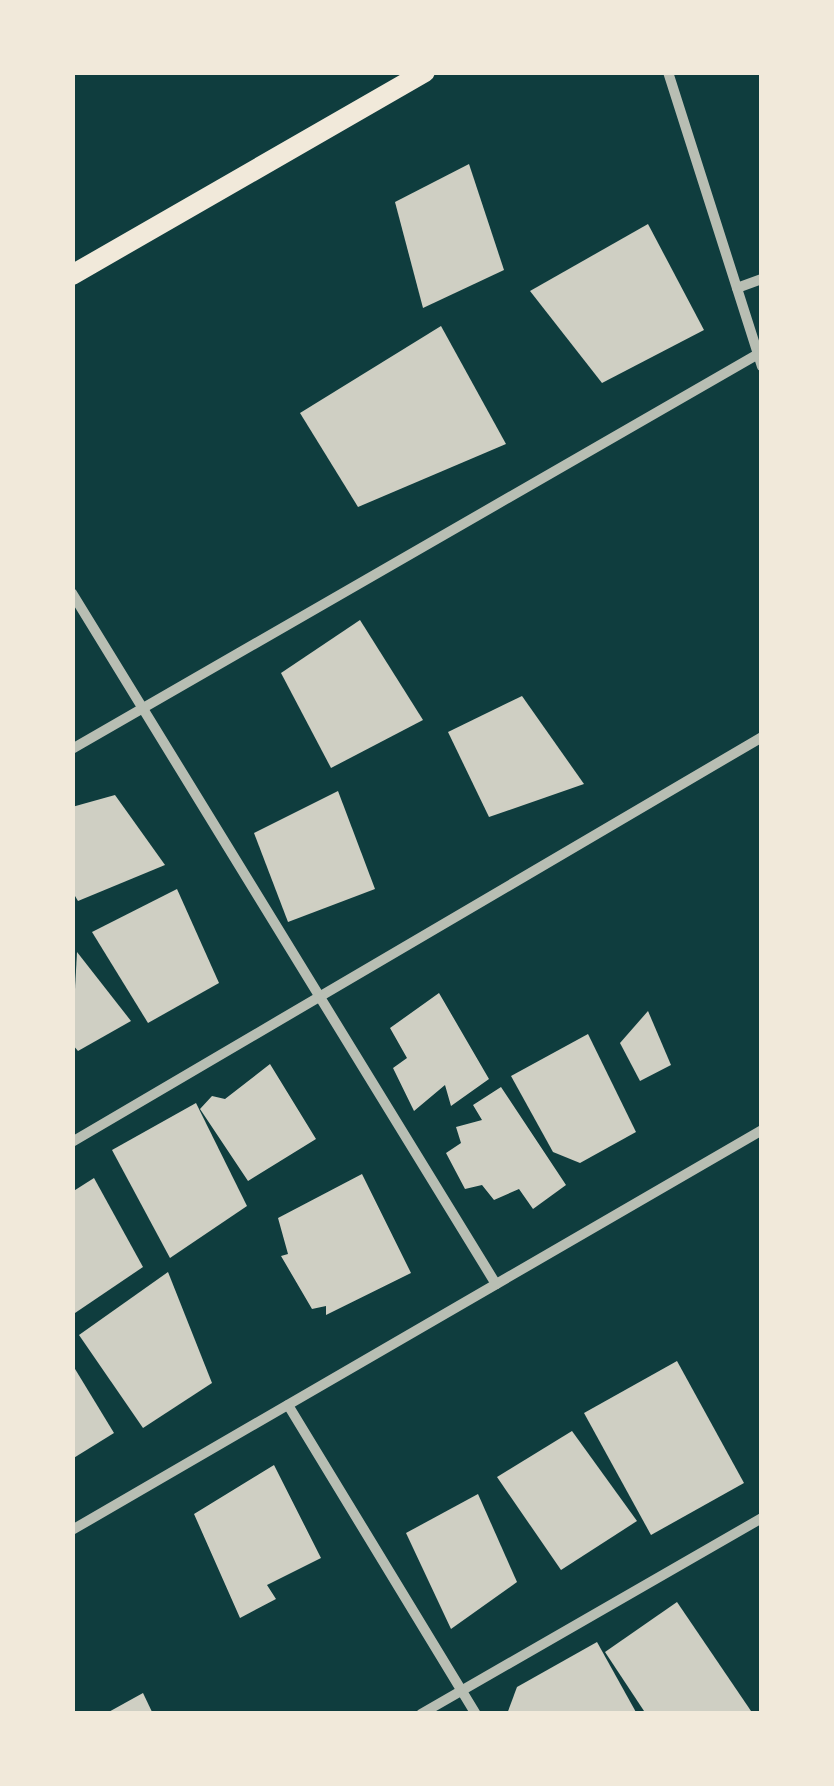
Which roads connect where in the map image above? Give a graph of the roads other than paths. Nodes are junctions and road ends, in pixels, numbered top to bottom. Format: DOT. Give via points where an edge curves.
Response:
graph roads {
  1 [pos="426,72"];
  2 [pos="668,72"];
  3 [pos="72,275"];
  4 [pos="762,280"];
  5 [pos="737,288"];
  6 [pos="760,360"];
  7 [pos="72,593"];
  8 [pos="144,708"];
  9 [pos="762,737"];
  10 [pos="72,749"];
  11 [pos="317,998"];
  12 [pos="762,1130"];
  13 [pos="72,1142"];
  14 [pos="496,1284"];
  15 [pos="288,1405"];
  16 [pos="762,1518"];
  17 [pos="72,1530"];
  18 [pos="462,1690"];
  19 [pos="421,1714"];
  20 [pos="476,1714"];
  1 -- 3 [label="main road"];
  2 -- 5 [label="street"];
  4 -- 5 [label="street"];
  5 -- 6 [label="street"];
  6 -- 8 [label="street"];
  7 -- 8 [label="street"];
  8 -- 10 [label="street"];
  8 -- 11 [label="street"];
  9 -- 11 [label="street"];
  11 -- 13 [label="street"];
  11 -- 14 [label="street"];
  12 -- 14 [label="street"];
  14 -- 15 [label="street"];
  15 -- 17 [label="street"];
  15 -- 18 [label="street"];
  16 -- 18 [label="street"];
  18 -- 19 [label="street"];
  18 -- 20 [label="street"];
}
